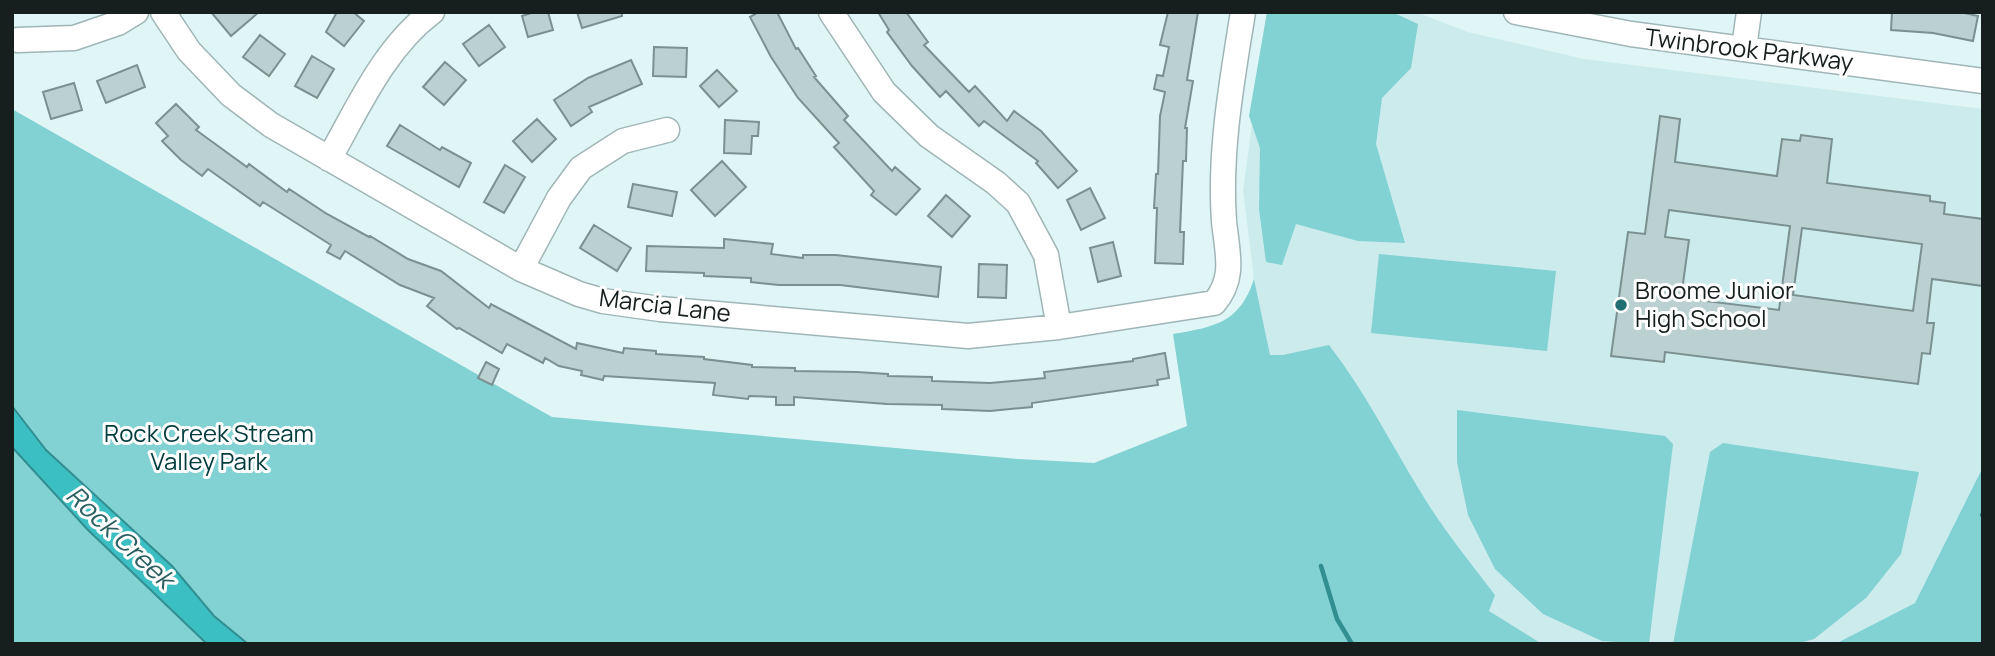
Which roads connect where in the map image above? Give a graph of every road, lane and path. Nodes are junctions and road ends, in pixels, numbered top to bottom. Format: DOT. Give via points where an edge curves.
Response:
graph roads {
  1 [pos="136,12"];
  2 [pos="163,12"];
  3 [pos="432,12"];
  4 [pos="831,12"];
  5 [pos="1243,12"];
  6 [pos="1516,12"];
  7 [pos="1749,12"];
  8 [pos="18,40"];
  9 [pos="1744,48"];
  10 [pos="1983,81"];
  11 [pos="667,130"];
  12 [pos="329,159"];
  13 [pos="521,269"];
  14 [pos="1059,327"];
  1 -- 8 [label="street" via="74,38"];
  2 -- 12 [label="street, Marcia Lane" via="189,51 231,95"];
  3 -- 12 [label="street" via="399,43"];
  4 -- 14 [label="street" via="884,93 929,136 1018,203 1046,255"];
  5 -- 14 [label="street, Marcia Lane" via="1226,126 1223,200 1228,276 1224,291 1214,303"];
  6 -- 9 [label="street, Twinbrook Parkway" via="1631,34"];
  7 -- 9 [label="street"];
  9 -- 10 [label="street, Twinbrook Parkway"];
  11 -- 13 [label="street" via="623,141 581,168 559,198"];
  12 -- 13 [label="street, Marcia Lane"];
  13 -- 14 [label="street, Marcia Lane" via="603,301 660,309 968,336"];
}
